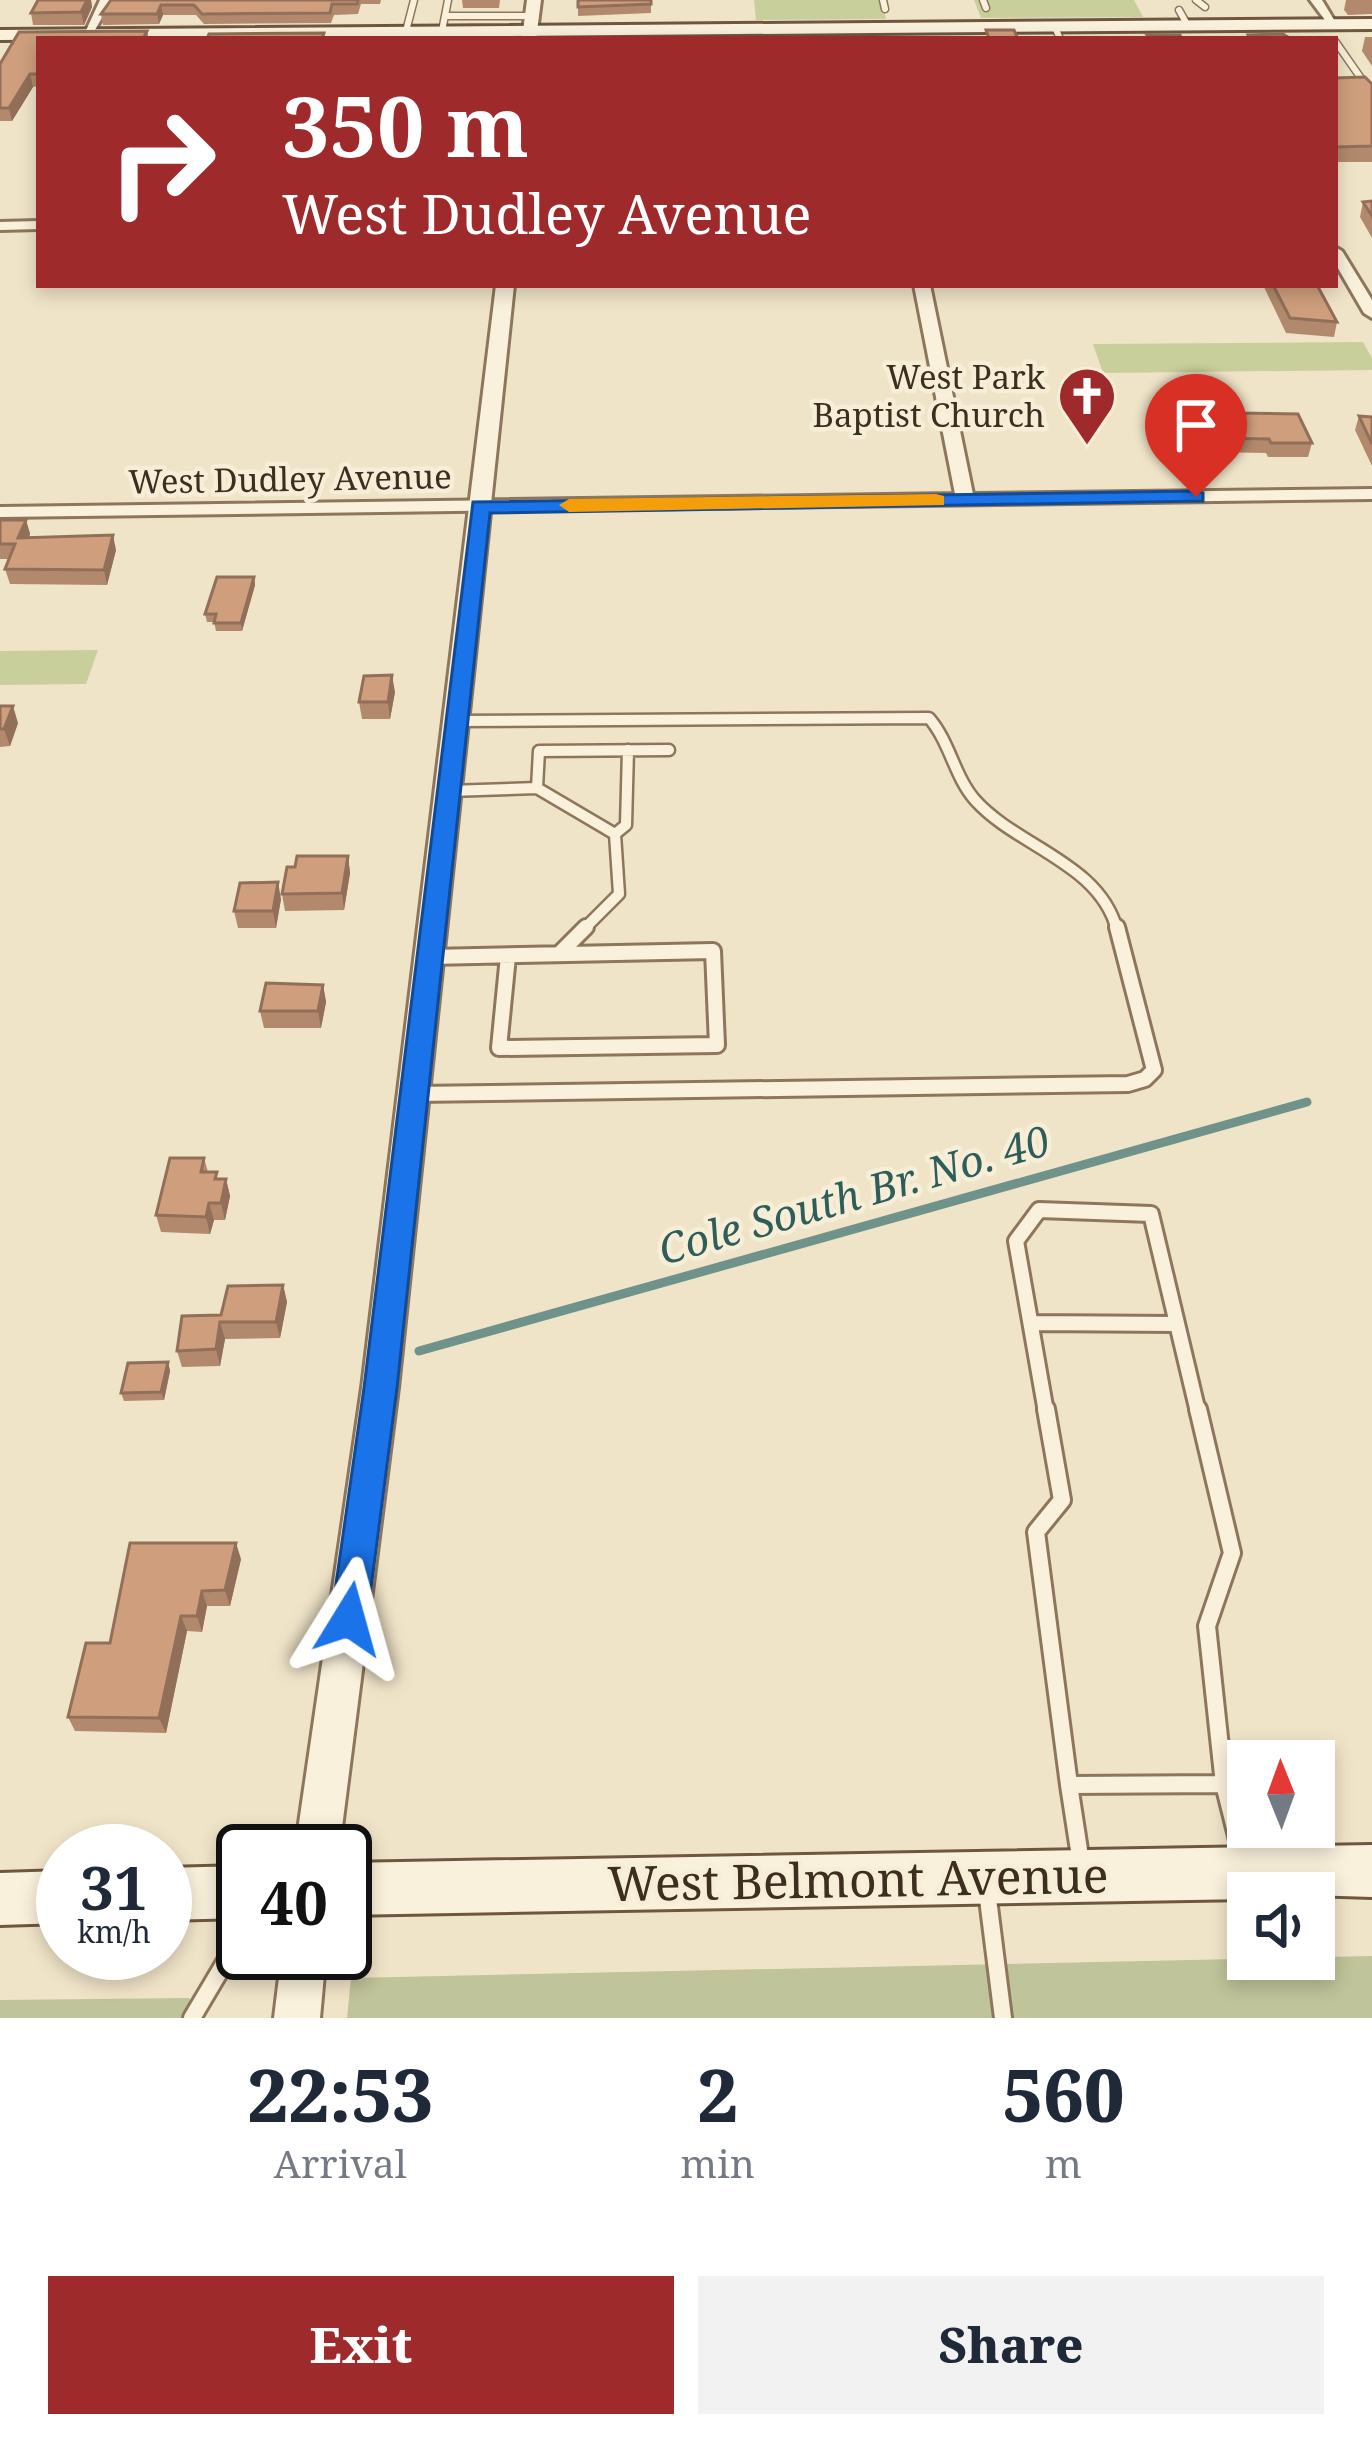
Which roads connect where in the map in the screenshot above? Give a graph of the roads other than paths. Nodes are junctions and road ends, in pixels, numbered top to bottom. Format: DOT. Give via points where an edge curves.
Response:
graph roads {
  1 [pos="106,0"];
  2 [pos="414,0"];
  3 [pos="448,0"];
  4 [pos="1196,0"];
  5 [pos="1316,0"];
  6 [pos="1190,16"];
  7 [pos="531,21"];
  8 [pos="443,24"];
  9 [pos="1372,25"];
  10 [pos="406,31"];
  11 [pos="1103,32"];
  12 [pos="1057,33"];
  13 [pos="0,34"];
  14 [pos="87,34"];
  15 [pos="828,34"];
  16 [pos="1335,35"];
  17 [pos="1338,40"];
  18 [pos="1351,63"];
  19 [pos="1372,63"];
  20 [pos="1368,79"];
  21 [pos="1372,94"];
  22 [pos="36,225"];
  23 [pos="0,226"];
  24 [pos="1338,256"];
  25 [pos="505,288"];
  26 [pos="923,288"];
  27 [pos="1372,313"];
  28 [pos="1372,494"];
  29 [pos="965,500"];
  30 [pos="481,507"];
  31 [pos="0,512"];
  32 [pos="456,721"];
  33 [pos="628,750"];
  34 [pos="669,750"];
  35 [pos="537,788"];
  36 [pos="448,790"];
  37 [pos="615,834"];
  38 [pos="560,954"];
  39 [pos="508,956"];
  40 [pos="429,958"];
  41 [pos="414,1094"];
  42 [pos="1032,1323"];
  43 [pos="1178,1324"];
  44 [pos="1224,1784"];
  45 [pos="1069,1785"];
  46 [pos="321,1824"];
  47 [pos="1372,1871"];
  48 [pos="1246,1872"];
  49 [pos="1309,1872"];
  50 [pos="1227,1873"];
  51 [pos="1083,1876"];
  52 [pos="985,1878"];
  53 [pos="372,1889"];
  54 [pos="36,1898"];
  55 [pos="0,1899"];
  56 [pos="216,1978"];
  57 [pos="301,1980"];
  58 [pos="192,2018"];
  59 [pos="296,2018"];
  60 [pos="1004,2018"];
  1 -- 14 [label="street"];
  2 -- 10 [label="lane"];
  3 -- 8 [label="lane"];
  4 -- 6 [label="lane"];
  5 -- 16 [label="street"];
  6 -- 11 [label="main road"];
  6 -- 16 [label="main road"];
  7 -- 8 [label="main road"];
  7 -- 15 [label="main road"];
  8 -- 10 [label="main road"];
  9 -- 16 [label="main road"];
  10 -- 14 [label="main road"];
  11 -- 12 [label="main road"];
  12 -- 15 [label="main road"];
  13 -- 14 [label="main road"];
  17 -- 18 [label="lane"];
  18 -- 19 [label="lane"];
  18 -- 20 [label="lane"];
  20 -- 21 [label="lane"];
  22 -- 23 [label="street"];
  24 -- 27 [label="street"];
  25 -- 30 [label="street"];
  26 -- 29 [label="street"];
  28 -- 29 [label="street, West Dudley Avenue"];
  29 -- 30 [label="street, West Dudley Avenue"];
  30 -- 31 [label="street, West Dudley Avenue"];
  30 -- 32 [label="street"];
  32 -- 36 [label="street"];
  32 -- 41 [label="lane" via="929,718 976,801 1101,893 1154,1070 1128,1084"];
  33 -- 34 [label="lane"];
  33 -- 35 [label="lane" via="539,751"];
  33 -- 37 [label="lane" via="626,826"];
  35 -- 36 [label="lane"];
  35 -- 37 [label="lane"];
  36 -- 40 [label="street"];
  37 -- 38 [label="lane" via="619,894"];
  38 -- 39 [label="lane"];
  38 -- 39 [label="lane" via="712,951 717,1045 499,1048"];
  39 -- 40 [label="lane"];
  40 -- 41 [label="street"];
  41 -- 46 [label="street"];
  42 -- 43 [label="lane"];
  42 -- 43 [label="lane" via="1016,1241 1039,1210 1150,1214"];
  42 -- 45 [label="lane" via="1062,1500 1036,1532"];
  43 -- 44 [label="lane" via="1232,1553 1207,1626"];
  44 -- 45 [label="lane"];
  44 -- 48 [label="lane"];
  45 -- 51 [label="lane"];
  47 -- 49 [label="main road, West Belmont Avenue"];
  50 -- 51 [label="main road, West Belmont Avenue"];
  51 -- 52 [label="main road, West Belmont Avenue"];
  52 -- 53 [label="main road, West Belmont Avenue"];
  52 -- 60 [label="lane"];
  54 -- 55 [label="main road"];
  56 -- 58 [label="lane"];
  57 -- 59 [label="street"];
}
